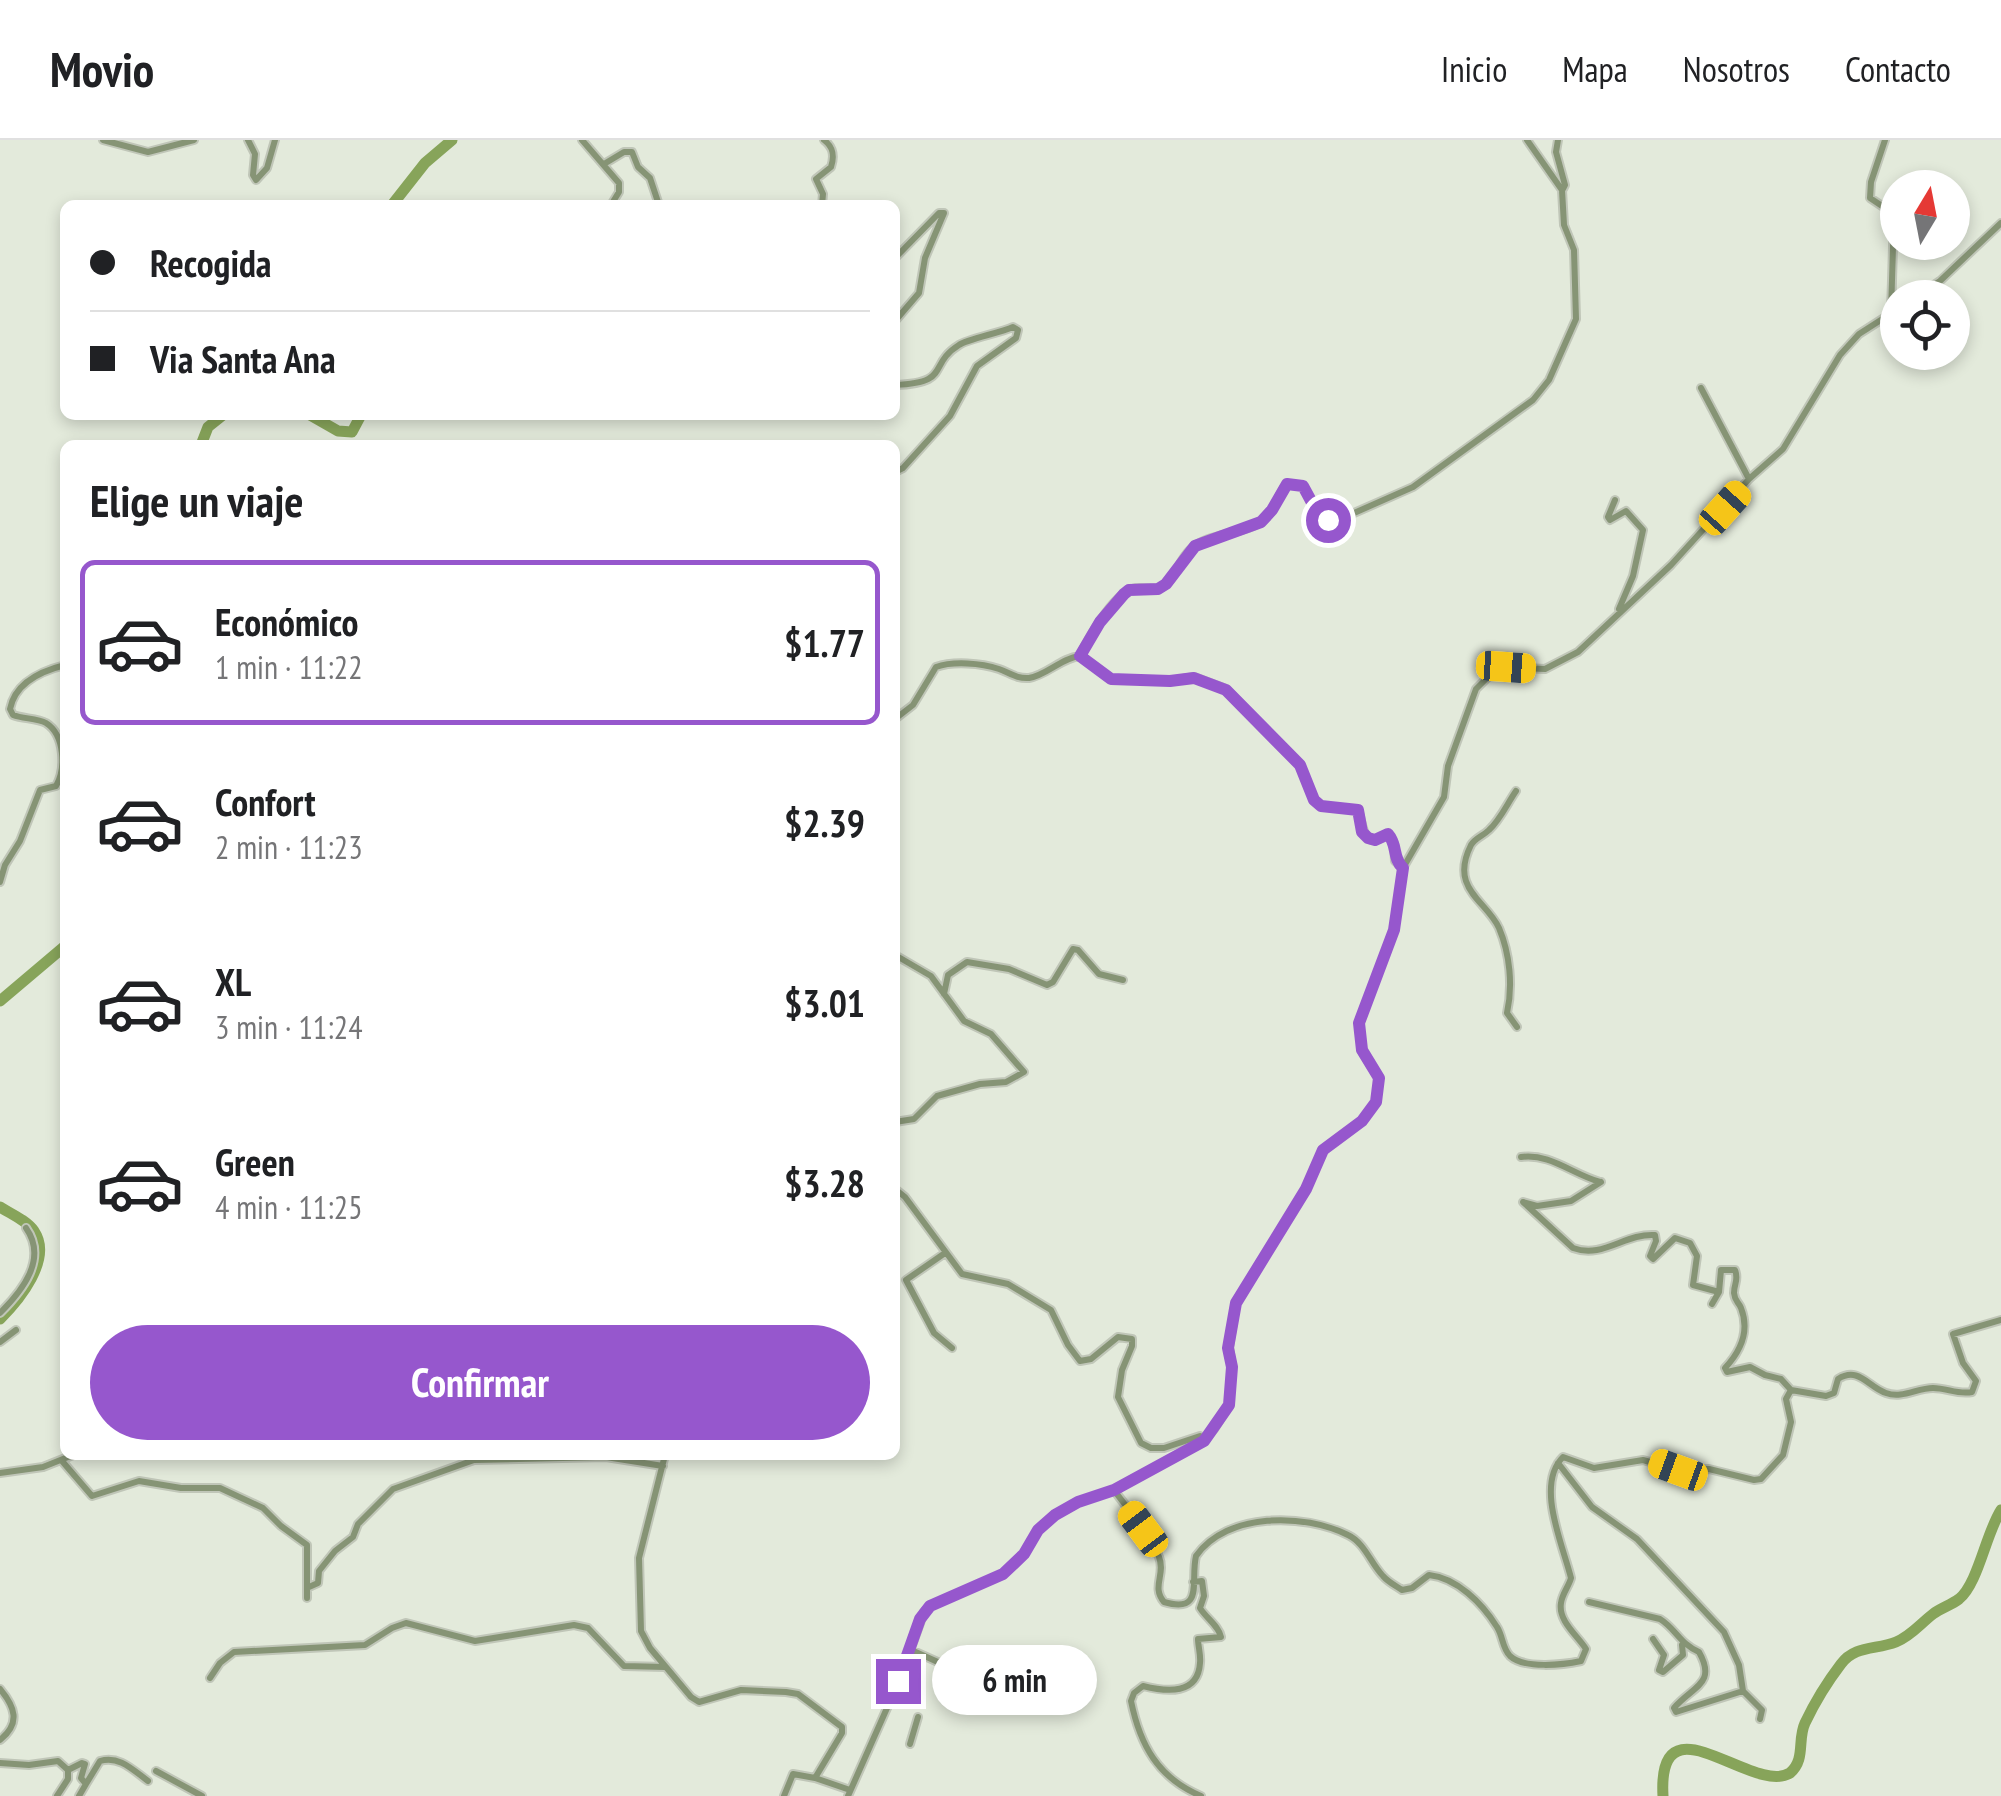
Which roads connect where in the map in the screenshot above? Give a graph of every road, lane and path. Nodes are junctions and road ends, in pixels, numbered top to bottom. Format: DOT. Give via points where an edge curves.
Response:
graph roads {
  1 [pos="103,140"];
  2 [pos="194,140"];
  3 [pos="248,140"];
  4 [pos="275,140"];
  5 [pos="582,140"];
  6 [pos="824,140"];
  7 [pos="1526,140"];
  8 [pos="1558,140"];
  9 [pos="1885,140"];
  10 [pos="604,164"];
  11 [pos="1562,190"];
  12 [pos="614,200"];
  13 [pos="657,200"];
  14 [pos="822,200"];
  15 [pos="2001,223"];
  16 [pos="900,253"];
  17 [pos="1894,280"];
  18 [pos="1941,280"];
  19 [pos="900,316"];
  20 [pos="1880,320"];
  21 [pos="900,384"];
  22 [pos="1701,388"];
  23 [pos="900,470"];
  24 [pos="1749,479"];
  25 [pos="1615,500"];
  26 [pos="1615,618"];
  27 [pos="1080,656"];
  28 [pos="60,667"];
  29 [pos="900,715"];
  30 [pos="60,740"];
  31 [pos="60,780"];
  32 [pos="1516,792"];
  33 [pos="1403,868"];
  34 [pos="0,882"];
  35 [pos="900,958"];
  36 [pos="1123,980"];
  37 [pos="944,996"];
  38 [pos="1517,1027"];
  39 [pos="900,1121"];
  40 [pos="1521,1157"];
  41 [pos="900,1193"];
  42 [pos="26,1228"];
  43 [pos="945,1253"];
  44 [pos="1719,1292"];
  45 [pos="1712,1304"];
  46 [pos="0,1314"];
  47 [pos="2001,1320"];
  48 [pos="16,1330"];
  49 [pos="0,1342"];
  50 [pos="952,1348"];
  51 [pos="1792,1390"];
  52 [pos="1204,1441"];
  53 [pos="474,1460"];
  54 [pos="625,1460"];
  55 [pos="664,1460"];
  56 [pos="62,1461"];
  57 [pos="1558,1462"];
  58 [pos="663,1466"];
  59 [pos="0,1473"];
  60 [pos="1114,1490"];
  61 [pos="1194,1582"];
  62 [pos="309,1587"];
  63 [pos="306,1598"];
  64 [pos="1589,1602"];
  65 [pos="1653,1639"];
  66 [pos="1682,1644"];
  67 [pos="908,1650"];
  68 [pos="666,1667"];
  69 [pos="210,1678"];
  70 [pos="989,1679"];
  71 [pos="0,1689"];
  72 [pos="1743,1691"];
  73 [pos="918,1717"];
  74 [pos="1760,1719"];
  75 [pos="0,1740"];
  76 [pos="910,1744"];
  77 [pos="1,1761"];
  78 [pos="68,1770"];
  79 [pos="156,1771"];
  80 [pos="815,1778"];
  81 [pos="148,1781"];
  82 [pos="86,1784"];
  83 [pos="849,1793"];
  84 [pos="58,1795"];
  85 [pos="79,1796"];
  86 [pos="202,1796"];
  87 [pos="784,1796"];
  88 [pos="1201,1796"];
  1 -- 2 [label="street" via="148,152"];
  3 -- 4 [label="street" via="256,180"];
  5 -- 10 [label="street"];
  6 -- 14 [label="street" via="833,156 829,170 816,179"];
  7 -- 11 [label="street"];
  8 -- 11 [label="street"];
  9 -- 17 [label="street" via="1870,198 1894,214"];
  10 -- 12 [label="street" via="620,183"];
  10 -- 13 [label="street" via="632,152"];
  11 -- 27 [label="street" via="1574,250 1576,320 1538,396 1419,484 1345,517 1325,518 1303,486 1287,484 1261,522 1195,546 1158,589 1124,594"];
  15 -- 18 [label="street"];
  16 -- 19 [label="street" via="944,213 918,293"];
  20 -- 24 [label="street" via="1840,355 1783,448"];
  21 -- 23 [label="street" via="924,382 957,346 1018,330 977,366 950,416"];
  22 -- 24 [label="street"];
  24 -- 26 [label="street"];
  25 -- 26 [label="street" via="1610,520 1626,511 1643,540"];
  26 -- 33 [label="street" via="1562,663 1506,667 1476,689 1448,766 1444,798"];
  27 -- 29 [label="street" via="1032,678 947,663 936,667"];
  27 -- 33 [label="street" via="1111,679 1194,678 1226,690 1300,765 1314,800 1358,810 1362,832 1375,840 1388,834"];
  28 -- 30 [label="street" via="30,680 10,709 42,721"];
  31 -- 34 [label="street" via="40,790"];
  32 -- 38 [label="street" via="1472,843 1466,880 1471,896 1498,926 1512,990 1507,1013"];
  33 -- 52 [label="street" via="1394,930 1359,1023 1362,1050 1379,1078 1376,1102 1323,1150 1236,1303 1229,1405"];
  35 -- 37 [label="street" via="932,976"];
  36 -- 37 [label="street" via="1099,974 1073,949 1047,985 967,962 948,975"];
  37 -- 39 [label="street" via="964,1022 991,1034 1024,1072 937,1096 914,1120"];
  40 -- 44 [label="street" via="1537,1155 1601,1182 1571,1201 1523,1202 1572,1248 1597,1252 1655,1235 1654,1258 1675,1238 1690,1243 1697,1256 1694,1285"];
  41 -- 43 [label="street"];
  42 -- 46 [label="street" via="33,1238 32,1272"];
  43 -- 50 [label="street" via="906,1280 934,1334"];
  43 -- 52 [label="street" via="962,1274 1008,1284 1051,1310 1080,1360 1118,1337 1132,1338 1118,1396 1142,1443 1164,1448 1200,1436"];
  44 -- 45 [label="street"];
  44 -- 51 [label="street" via="1721,1270 1735,1270 1742,1343 1724,1370 1750,1367 1781,1378"];
  47 -- 51 [label="street" via="1953,1334 1976,1381 1972,1392 1936,1388 1890,1395 1852,1374 1841,1376 1826,1396"];
  48 -- 49 [label="street"];
  51 -- 57 [label="street" via="1783,1456 1762,1478 1643,1460 1602,1468 1563,1457"];
  52 -- 60 [label="street"];
  53 -- 62 [label="street" via="394,1489"];
  54 -- 58 [label="street"];
  55 -- 58 [label="street"];
  56 -- 59 [label="street"];
  56 -- 62 [label="street" via="92,1496 146,1482 220,1488 250,1500 307,1545"];
  57 -- 61 [label="street" via="1550,1505 1571,1578 1560,1608 1586,1649 1581,1661 1522,1663 1451,1579 1428,1575 1402,1590 1350,1535 1304,1522 1248,1522 1230,1530 1196,1556"];
  57 -- 72 [label="street" via="1592,1507 1637,1539 1724,1632"];
  58 -- 68 [label="street" via="641,1542 639,1612 644,1640"];
  60 -- 61 [label="street" via="1158,1554 1164,1602 1186,1604"];
  60 -- 67 [label="street" via="1046,1520 1003,1574 930,1606"];
  61 -- 88 [label="street" via="1202,1581 1200,1608 1221,1637 1198,1638 1195,1682 1167,1690 1143,1686 1131,1701 1146,1751 1169,1778"];
  62 -- 63 [label="street"];
  64 -- 66 [label="street" via="1660,1619"];
  65 -- 66 [label="street" via="1664,1655 1663,1672 1683,1656"];
  66 -- 72 [label="street" via="1699,1652 1707,1670 1676,1712"];
  67 -- 70 [label="street"];
  67 -- 83 [label="street"];
  68 -- 69 [label="street" via="624,1666 588,1628 475,1640 406,1623 366,1645 234,1652"];
  68 -- 80 [label="street" via="700,1702 741,1690 798,1694 814,1705 842,1727"];
  71 -- 75 [label="street" via="15,1712"];
  72 -- 74 [label="street" via="1762,1710"];
  73 -- 76 [label="street"];
  77 -- 78 [label="street" via="58,1760"];
  78 -- 82 [label="street" via="85,1764"];
  78 -- 84 [label="street"];
  79 -- 86 [label="street"];
  80 -- 83 [label="street"];
  80 -- 87 [label="street" via="793,1774"];
  81 -- 82 [label="street" via="104,1759"];
  82 -- 85 [label="street"];
}
